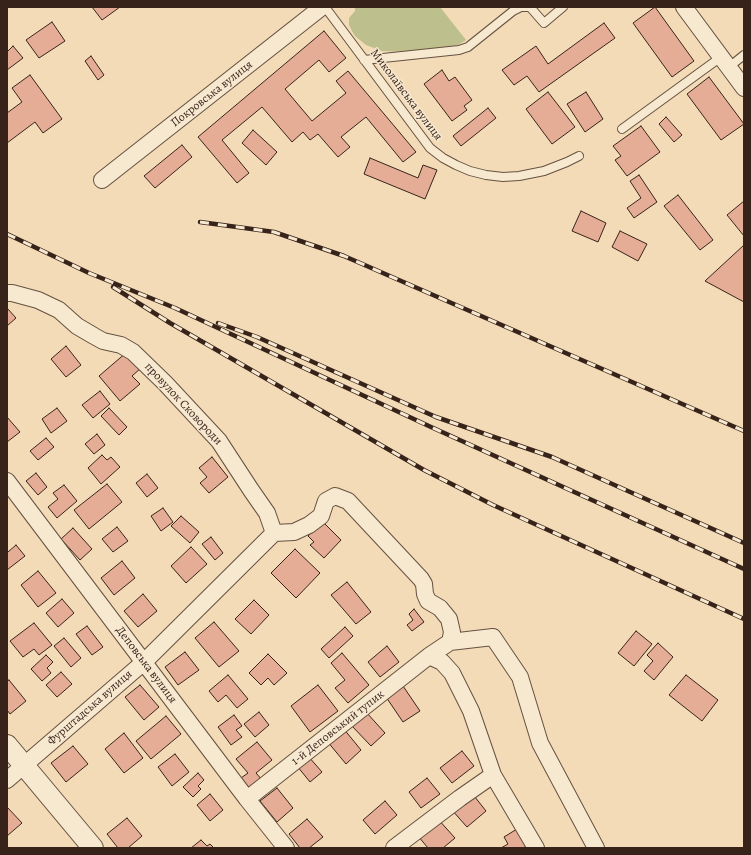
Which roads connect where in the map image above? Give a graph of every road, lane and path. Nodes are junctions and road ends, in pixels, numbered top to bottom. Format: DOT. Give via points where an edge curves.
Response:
graph roads {
  1 [pos="324,7"];
  2 [pos="563,7"];
  3 [pos="684,7"];
  4 [pos="744,55"];
  5 [pos="364,60"];
  6 [pos="725,62"];
  7 [pos="744,88"];
  8 [pos="622,129"];
  9 [pos="579,156"];
  10 [pos="102,180"];
  11 [pos="7,293"];
  12 [pos="7,481"];
  13 [pos="274,533"];
  14 [pos="450,642"];
  15 [pos="429,656"];
  16 [pos="144,662"];
  17 [pos="7,745"];
  18 [pos="24,766"];
  19 [pos="493,775"];
  20 [pos="7,780"];
  21 [pos="247,800"];
  22 [pos="93,848"];
  23 [pos="286,848"];
  24 [pos="394,848"];
  25 [pos="536,848"];
  26 [pos="596,848"];
  1 -- 5 [label="lane, Миколаївська вулиця"];
  1 -- 10 [label="street, Покровська вулиця"];
  2 -- 5 [label="lane" via="544,23 530,7 513,11 468,47 459,50"];
  3 -- 6 [label="street"];
  4 -- 6 [label="lane"];
  5 -- 9 [label="lane, Миколаївська вулиця" via="430,148 456,165 486,175 519,176 544,171"];
  6 -- 7 [label="street"];
  6 -- 8 [label="lane"];
  11 -- 13 [label="street, провулок Сковороди" via="38,300 59,310 77,326 103,341 121,345 133,352 219,441 268,513"];
  12 -- 16 [label="street, Деповська вулиця"];
  13 -- 14 [label="street" via="294,532 309,525 321,516 326,501 335,496 348,501 421,578 428,601 440,608 449,619 452,632"];
  13 -- 16 [label="street, Фурштадська вулиця"];
  14 -- 15 [label="street"];
  14 -- 26 [label="street" via="493,637 520,677 540,743"];
  15 -- 19 [label="street" via="442,662 452,674 471,712"];
  15 -- 21 [label="street, 1-й Деповський тупик"];
  16 -- 18 [label="street, Фурштадська вулиця"];
  16 -- 21 [label="street, Деповська вулиця"];
  17 -- 18 [label="street"];
  18 -- 20 [label="street, Фурштадська вулиця"];
  18 -- 22 [label="street"];
  19 -- 24 [label="street"];
  19 -- 25 [label="street"];
  21 -- 23 [label="street, Деповська вулиця"];
}
